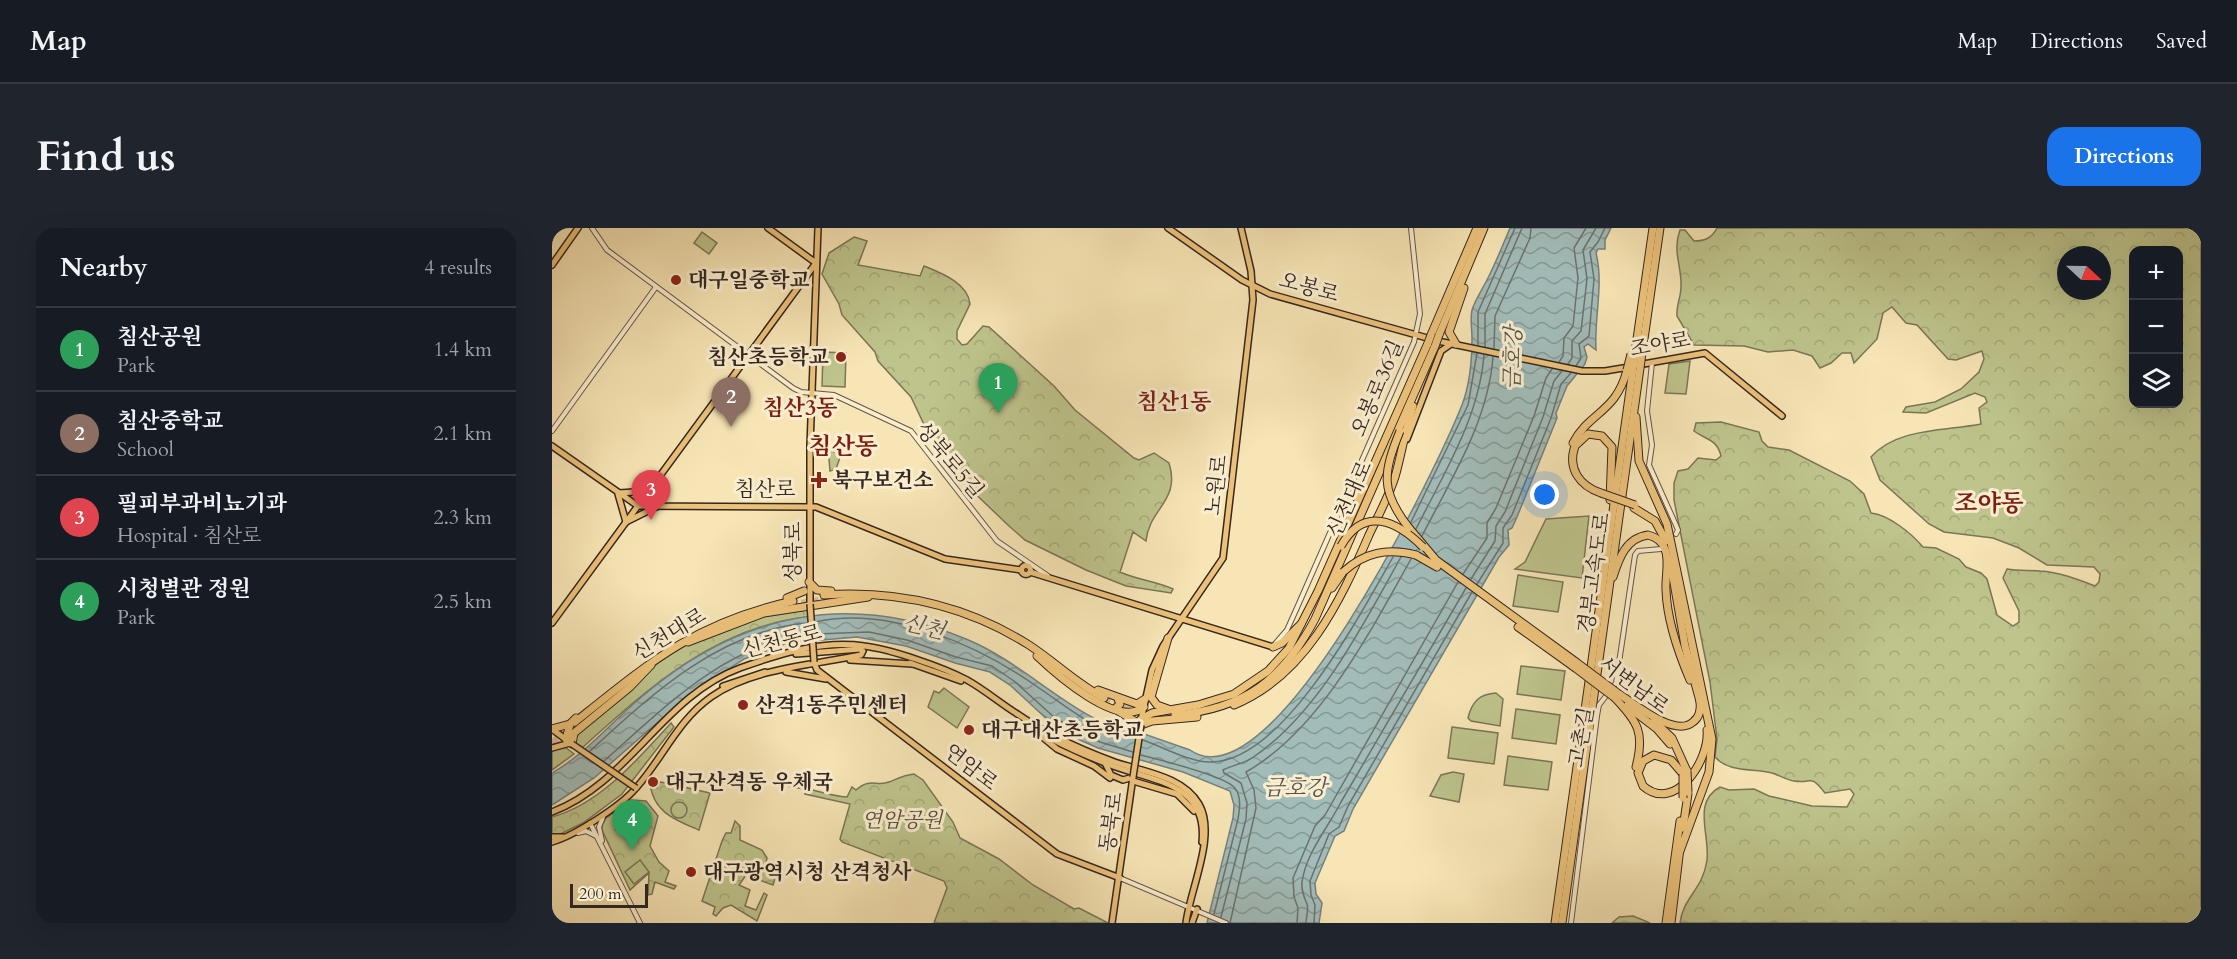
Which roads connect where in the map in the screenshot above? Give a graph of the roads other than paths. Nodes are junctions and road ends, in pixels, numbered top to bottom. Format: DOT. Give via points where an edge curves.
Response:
graph roads {
  1 [pos="577,228"];
  2 [pos="592,228"];
  3 [pos="768,228"];
  4 [pos="818,228"];
  5 [pos="1168,228"];
  6 [pos="1241,228"];
  7 [pos="1411,228"];
  8 [pos="1477,228"];
  9 [pos="1484,228"];
  10 [pos="1653,228"];
  11 [pos="1660,228"];
  12 [pos="1473,255"];
  13 [pos="552,259"];
  14 [pos="816,262"];
  15 [pos="552,265"];
  16 [pos="1252,285"];
  17 [pos="656,287"];
  18 [pos="1415,334"];
  19 [pos="1435,335"];
  20 [pos="1431,344"];
  21 [pos="1455,344"];
  22 [pos="1636,353"];
  23 [pos="750,355"];
  24 [pos="1429,360"];
  25 [pos="1652,362"];
  26 [pos="1633,369"];
  27 [pos="1638,378"];
  28 [pos="811,394"];
  29 [pos="1408,408"];
  30 [pos="1782,416"];
  31 [pos="552,431"];
  32 [pos="552,446"];
  33 [pos="1396,469"];
  34 [pos="649,491"];
  35 [pos="617,493"];
  36 [pos="1601,495"];
  37 [pos="638,506"];
  38 [pos="809,506"];
  39 [pos="1634,506"];
  40 [pos="656,507"];
  41 [pos="627,522"];
  42 [pos="1673,537"];
  43 [pos="1423,547"];
  44 [pos="1665,550"];
  45 [pos="1606,555"];
  46 [pos="1018,557"];
  47 [pos="1024,568"];
  48 [pos="1667,570"];
  49 [pos="1052,579"];
  50 [pos="809,582"];
  51 [pos="1321,588"];
  52 [pos="804,591"];
  53 [pos="1330,592"];
  54 [pos="1607,596"];
  55 [pos="826,597"];
  56 [pos="794,602"];
  57 [pos="810,604"];
  58 [pos="1306,617"];
  59 [pos="1183,619"];
  60 [pos="1315,619"];
  61 [pos="552,623"];
  62 [pos="1168,638"];
  63 [pos="686,641"];
  64 [pos="1032,647"];
  65 [pos="1273,647"];
  66 [pos="860,649"];
  67 [pos="1037,656"];
  68 [pos="833,659"];
  69 [pos="814,662"];
  70 [pos="913,664"];
  71 [pos="791,668"];
  72 [pos="776,672"];
  73 [pos="831,680"];
  74 [pos="1617,696"];
  75 [pos="1118,699"];
  76 [pos="1145,699"];
  77 [pos="1700,701"];
  78 [pos="1144,707"];
  79 [pos="1115,709"];
  80 [pos="1220,711"];
  81 [pos="1174,714"];
  82 [pos="1141,723"];
  83 [pos="574,725"];
  84 [pos="1029,726"];
  85 [pos="1710,728"];
  86 [pos="552,729"];
  87 [pos="569,741"];
  88 [pos="552,748"];
  89 [pos="1104,760"];
  90 [pos="1115,767"];
  91 [pos="648,771"];
  92 [pos="1107,771"];
  93 [pos="1685,772"];
  94 [pos="1133,779"];
  95 [pos="1165,782"];
  96 [pos="636,788"];
  97 [pos="1132,790"];
  98 [pos="1686,796"];
  99 [pos="612,807"];
  100 [pos="552,814"];
  101 [pos="590,822"];
  102 [pos="1201,824"];
  103 [pos="571,836"];
  104 [pos="552,837"];
  105 [pos="598,838"];
  106 [pos="552,842"];
  107 [pos="604,847"];
  108 [pos="1202,850"];
  109 [pos="1680,851"];
  110 [pos="1120,878"];
  111 [pos="1188,906"];
  112 [pos="1197,909"];
  113 [pos="640,923"];
  114 [pos="1112,923"];
  115 [pos="1186,923"];
  116 [pos="1192,923"];
  117 [pos="1226,923"];
  118 [pos="1555,923"];
  119 [pos="1562,923"];
  120 [pos="1571,923"];
  121 [pos="1666,923"];
  122 [pos="1671,923"];
  1 -- 13 [label="main road"];
  1 -- 15 [label="main road"];
  2 -- 17 [label="street, 성북로5길" via="608,250"];
  3 -- 14 [label="main road"];
  4 -- 14 [label="main road, 성북로"];
  5 -- 16 [label="main road, 오봉로"];
  6 -- 16 [label="main road, 노원로"];
  7 -- 18 [label="street, 오봉로36길" via="1420,314"];
  8 -- 19 [label="highway, 신천대로"];
  9 -- 12 [label="highway, 신천대로"];
  10 -- 22 [label="highway, 경부고속도로"];
  11 -- 22 [label="highway, 경부고속도로"];
  12 -- 19 [label="highway, 신천대로"];
  12 -- 21 [label="highway" via="1449,332"];
  14 -- 23 [label="main road"];
  14 -- 28 [label="main road, 성북로"];
  16 -- 18 [label="main road, 오봉로" via="1270,294"];
  16 -- 59 [label="main road, 노원로" via="1252,326 1223,558"];
  17 -- 23 [label="street, 성북로5길"];
  17 -- 31 [label="street"];
  18 -- 21 [label="main road, 오봉로"];
  18 -- 65 [label="street, 오봉로36길" via="1287,630"];
  19 -- 20 [label="highway, 신천대로, bridge"];
  20 -- 24 [label="highway, 신천대로"];
  20 -- 51 [label="highway, 신천대로"];
  21 -- 25 [label="main road, 조야로" via="1593,371"];
  21 -- 33 [label="main road" via="1442,351"];
  22 -- 26 [label="highway, 경부고속도로, bridge"];
  23 -- 28 [label="street, 성북로5길" via="793,388"];
  23 -- 34 [label="main road"];
  24 -- 29 [label="highway, 신천대로"];
  24 -- 33 [label="highway"];
  25 -- 30 [label="main road, 조야로" via="1705,353"];
  25 -- 42 [label="street" via="1647,411 1652,445 1649,465 1678,530"];
  26 -- 27 [label="highway, 경부고속도로"];
  26 -- 36 [label="highway" via="1617,396 1581,431 1570,449 1569,464 1576,481 1587,491"];
  26 -- 45 [label="highway, 경부고속도로"];
  27 -- 42 [label="highway" via="1637,453"];
  27 -- 54 [label="highway, 경부고속도로"];
  28 -- 38 [label="main road, 성북로"];
  28 -- 46 [label="street, 성북로5길" via="834,395 910,431 997,541"];
  29 -- 43 [label="highway, bridge" via="1387,466 1386,486 1395,510"];
  29 -- 60 [label="highway, 신천대로"];
  32 -- 35 [label="main road, 침산로"];
  33 -- 80 [label="highway" via="1341,597 1311,644 1270,687"];
  34 -- 35 [label="main road"];
  34 -- 37 [label="main road"];
  34 -- 40 [label="main road"];
  35 -- 37 [label="main road, 침산로"];
  35 -- 41 [label="main road"];
  36 -- 39 [label="highway, bridge"];
  36 -- 45 [label="highway" via="1583,484 1573,466 1575,446 1588,434 1604,438 1612,450"];
  37 -- 40 [label="main road, 침산로"];
  37 -- 41 [label="main road"];
  38 -- 40 [label="main road, 침산로"];
  38 -- 47 [label="main road, 침산로" via="945,559"];
  38 -- 50 [label="main road, 성북로"];
  39 -- 42 [label="highway" via="1656,517"];
  39 -- 44 [label="highway" via="1658,523"];
  40 -- 41 [label="main road"];
  41 -- 61 [label="main road"];
  42 -- 85 [label="highway"];
  43 -- 51 [label="highway, bridge" via="1396,524 1364,523 1345,538"];
  43 -- 74 [label="highway, 서변남로, bridge"];
  44 -- 48 [label="highway"];
  44 -- 77 [label="highway"];
  44 -- 120 [label="street, 고촌길" via="1638,551 1635,555 1616,683 1599,705 1597,716"];
  45 -- 118 [label="highway, 경부고속도로"];
  46 -- 47 [label="street"];
  46 -- 49 [label="street"];
  47 -- 49 [label="main road, 침산로" via="1025,574"];
  48 -- 54 [label="highway" via="1666,551 1660,540 1638,537 1622,554"];
  48 -- 77 [label="highway" via="1666,596 1675,639"];
  49 -- 59 [label="main road"];
  50 -- 55 [label="highway"];
  50 -- 57 [label="main road, 성북로"];
  51 -- 58 [label="highway, 신천대로"];
  51 -- 81 [label="highway" via="1304,634 1272,674 1232,698"];
  52 -- 56 [label="highway"];
  53 -- 60 [label="highway"];
  53 -- 74 [label="highway, 서변남로, bridge" via="1356,560 1383,551 1416,555 1430,561"];
  53 -- 80 [label="highway" via="1305,645 1290,664 1260,690"];
  54 -- 119 [label="highway, 경부고속도로"];
  55 -- 57 [label="highway"];
  55 -- 64 [label="highway" via="861,593 896,596 956,611"];
  55 -- 67 [label="highway" via="914,602 1000,633"];
  56 -- 57 [label="highway"];
  56 -- 63 [label="highway, 신천대로" via="724,624"];
  57 -- 69 [label="main road, 성북로, bridge"];
  58 -- 65 [label="highway" via="1282,643"];
  58 -- 81 [label="highway, 신천대로" via="1289,648 1268,671 1234,694"];
  59 -- 62 [label="main road, 노원로"];
  59 -- 65 [label="main road"];
  60 -- 81 [label="highway, 신천대로" via="1276,676 1232,702 1204,711"];
  62 -- 76 [label="main road, 노원로" via="1152,670"];
  62 -- 81 [label="highway" via="1151,697"];
  63 -- 83 [label="highway, 신천대로"];
  63 -- 83 [label="highway, 신천대로" via="626,681"];
  64 -- 67 [label="highway" via="1103,700"];
  64 -- 75 [label="highway" via="1087,684"];
  66 -- 68 [label="main road" via="861,655"];
  66 -- 70 [label="main road, 신천동로"];
  66 -- 100 [label="main road, 신천동로" via="795,654 724,678 690,700 600,790"];
  67 -- 79 [label="highway" via="1078,690"];
  68 -- 69 [label="main road"];
  68 -- 70 [label="main road"];
  69 -- 71 [label="main road"];
  69 -- 73 [label="main road, 연암로" via="817,670"];
  70 -- 84 [label="main road, 신천동로" via="965,683"];
  71 -- 72 [label="main road"];
  71 -- 91 [label="main road" via="736,680 706,697 681,720"];
  72 -- 73 [label="main road"];
  72 -- 91 [label="main road" via="733,685 711,697 688,716"];
  73 -- 110 [label="main road, 연암로" via="1057,854"];
  74 -- 77 [label="highway" via="1679,727 1697,718"];
  74 -- 85 [label="highway" via="1640,732 1635,777 1641,789 1652,796 1677,792 1700,773 1709,752"];
  74 -- 93 [label="highway, 서변남로" via="1668,732"];
  75 -- 76 [label="highway" via="1137,704"];
  75 -- 79 [label="highway" via="1120,704"];
  76 -- 78 [label="main road, 노원로"];
  77 -- 93 [label="highway" via="1707,743 1693,776 1678,788 1659,793 1645,788 1638,773 1643,761 1654,755 1671,760"];
  78 -- 79 [label="highway" via="1134,712"];
  78 -- 82 [label="main road, 노원로"];
  79 -- 82 [label="highway"];
  80 -- 81 [label="highway"];
  81 -- 82 [label="highway"];
  81 -- 82 [label="highway" via="1152,713"];
  82 -- 94 [label="main road, 동북로, bridge"];
  83 -- 86 [label="highway"];
  83 -- 87 [label="highway"];
  84 -- 89 [label="main road, 신천동로"];
  84 -- 97 [label="main road" via="1057,749"];
  85 -- 109 [label="highway" via="1710,768"];
  86 -- 87 [label="main road"];
  87 -- 88 [label="main road"];
  87 -- 96 [label="main road, bridge"];
  89 -- 90 [label="main road, 신천동로"];
  89 -- 92 [label="main road"];
  89 -- 100 [label="main road, 신천동로" via="1052,735 948,671 870,647 823,645 739,669 706,685 598,788"];
  89 -- 108 [label="main road, 신천동로" via="1167,779 1190,793 1204,818"];
  90 -- 92 [label="main road"];
  90 -- 95 [label="main road, 신천동로"];
  91 -- 96 [label="main road"];
  92 -- 94 [label="main road" via="1123,780"];
  93 -- 98 [label="highway, 서변남로, bridge"];
  94 -- 95 [label="main road" via="1163,787"];
  94 -- 97 [label="main road, 동북로"];
  94 -- 102 [label="main road" via="1177,794 1192,807"];
  95 -- 102 [label="main road, 신천동로" via="1190,798"];
  96 -- 99 [label="main road"];
  97 -- 110 [label="main road, 동북로"];
  98 -- 109 [label="highway, 서변남로"];
  98 -- 121 [label="highway, 서변남로"];
  99 -- 101 [label="main road"];
  99 -- 107 [label="street" via="599,825"];
  101 -- 103 [label="main road"];
  101 -- 105 [label="street"];
  102 -- 108 [label="main road, 신천동로"];
  103 -- 104 [label="main road"];
  103 -- 105 [label="street" via="586,831"];
  103 -- 106 [label="main road"];
  105 -- 107 [label="street"];
  107 -- 113 [label="street"];
  108 -- 111 [label="main road, 신천동로"];
  109 -- 122 [label="highway, 서변남로"];
  110 -- 111 [label="street"];
  110 -- 114 [label="main road, 동북로"];
  111 -- 112 [label="street"];
  111 -- 115 [label="main road, 신천동로"];
  112 -- 116 [label="main road"];
  112 -- 117 [label="street"];
}
